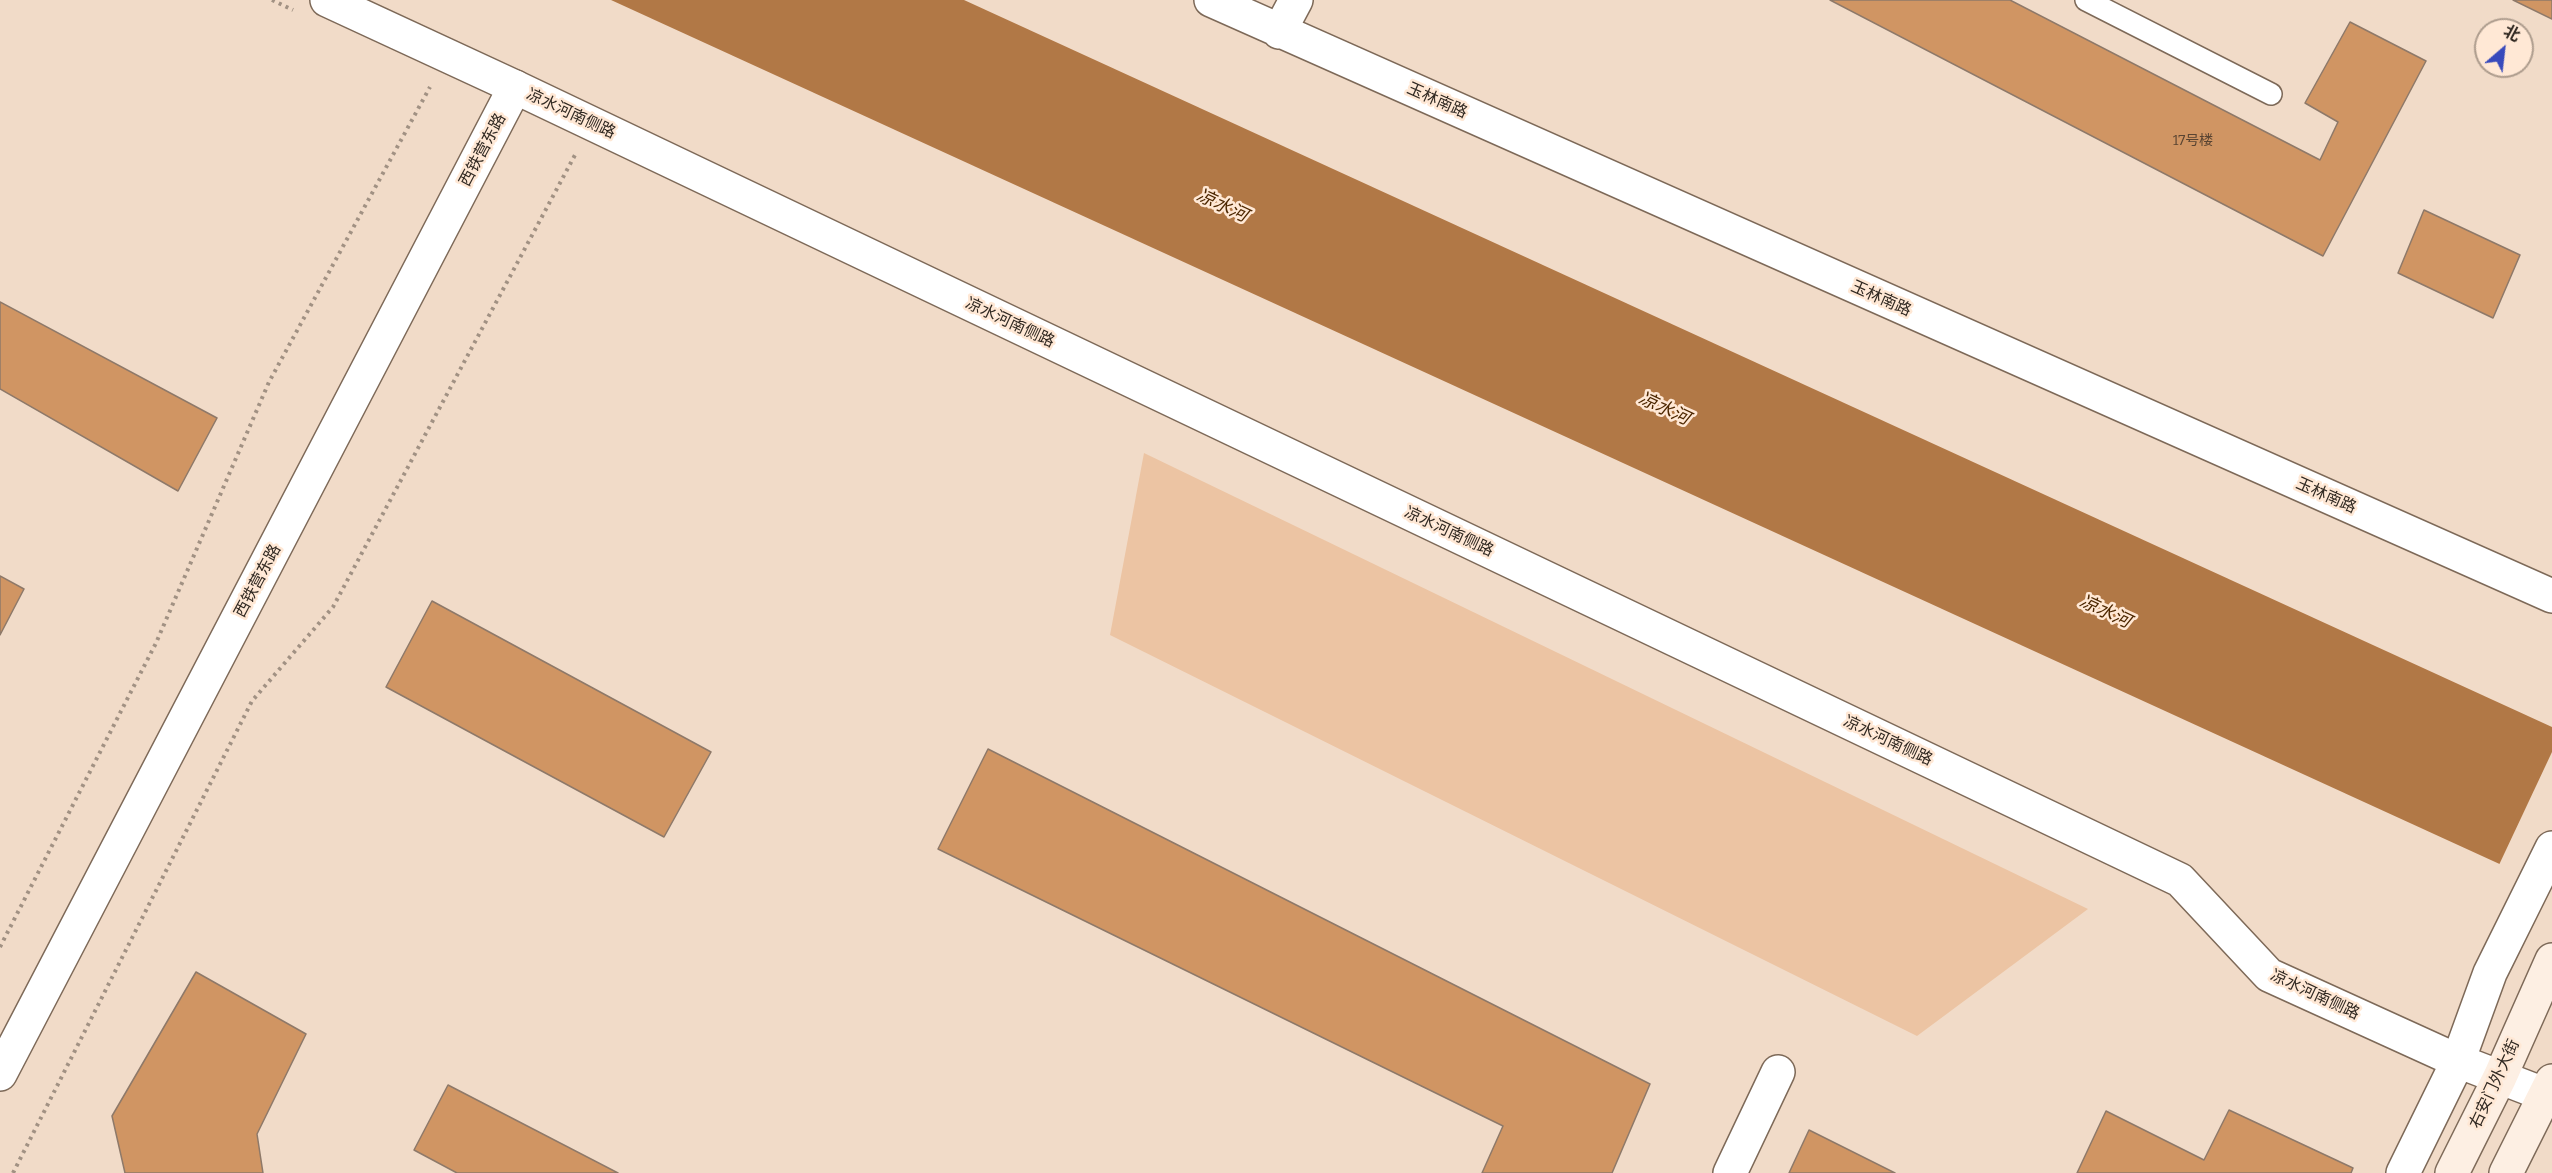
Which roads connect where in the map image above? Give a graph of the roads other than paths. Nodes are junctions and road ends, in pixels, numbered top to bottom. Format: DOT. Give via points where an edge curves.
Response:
graph roads {
  1 [pos="327,0"];
  2 [pos="1211,0"];
  3 [pos="1296,0"];
  4 [pos="2086,0"];
  5 [pos="1280,32"];
  6 [pos="515,87"];
  7 [pos="2271,94"];
  8 [pos="2552,596"];
  9 [pos="2552,848"];
  10 [pos="2552,960"];
  11 [pos="2458,1061"];
  12 [pos="1778,1072"];
  13 [pos="0,1074"];
  14 [pos="2500,1077"];
  15 [pos="2550,1091"];
  16 [pos="1730,1173"];
  17 [pos="2403,1173"];
  18 [pos="2452,1173"];
  19 [pos="2506,1173"];
  1 -- 6 [label="street, 凉水河南侧路"];
  2 -- 5 [label="street, 玉林南路"];
  3 -- 5 [label="street"];
  4 -- 7 [label="lane"];
  5 -- 8 [label="street, 玉林南路"];
  6 -- 11 [label="street, 凉水河南侧路" via="2180,880 2269,975"];
  6 -- 13 [label="street, 西铁营东路"];
  9 -- 11 [label="street" via="2490,973"];
  10 -- 14 [label="main road, 右安门外大街"];
  11 -- 14 [label="street, 凉水河南侧路"];
  11 -- 17 [label="street"];
  12 -- 16 [label="street"];
  14 -- 15 [label="street, 凉水河南侧路"];
  14 -- 18 [label="main road, 右安门外大街"];
  15 -- 19 [label="main road"];
}
